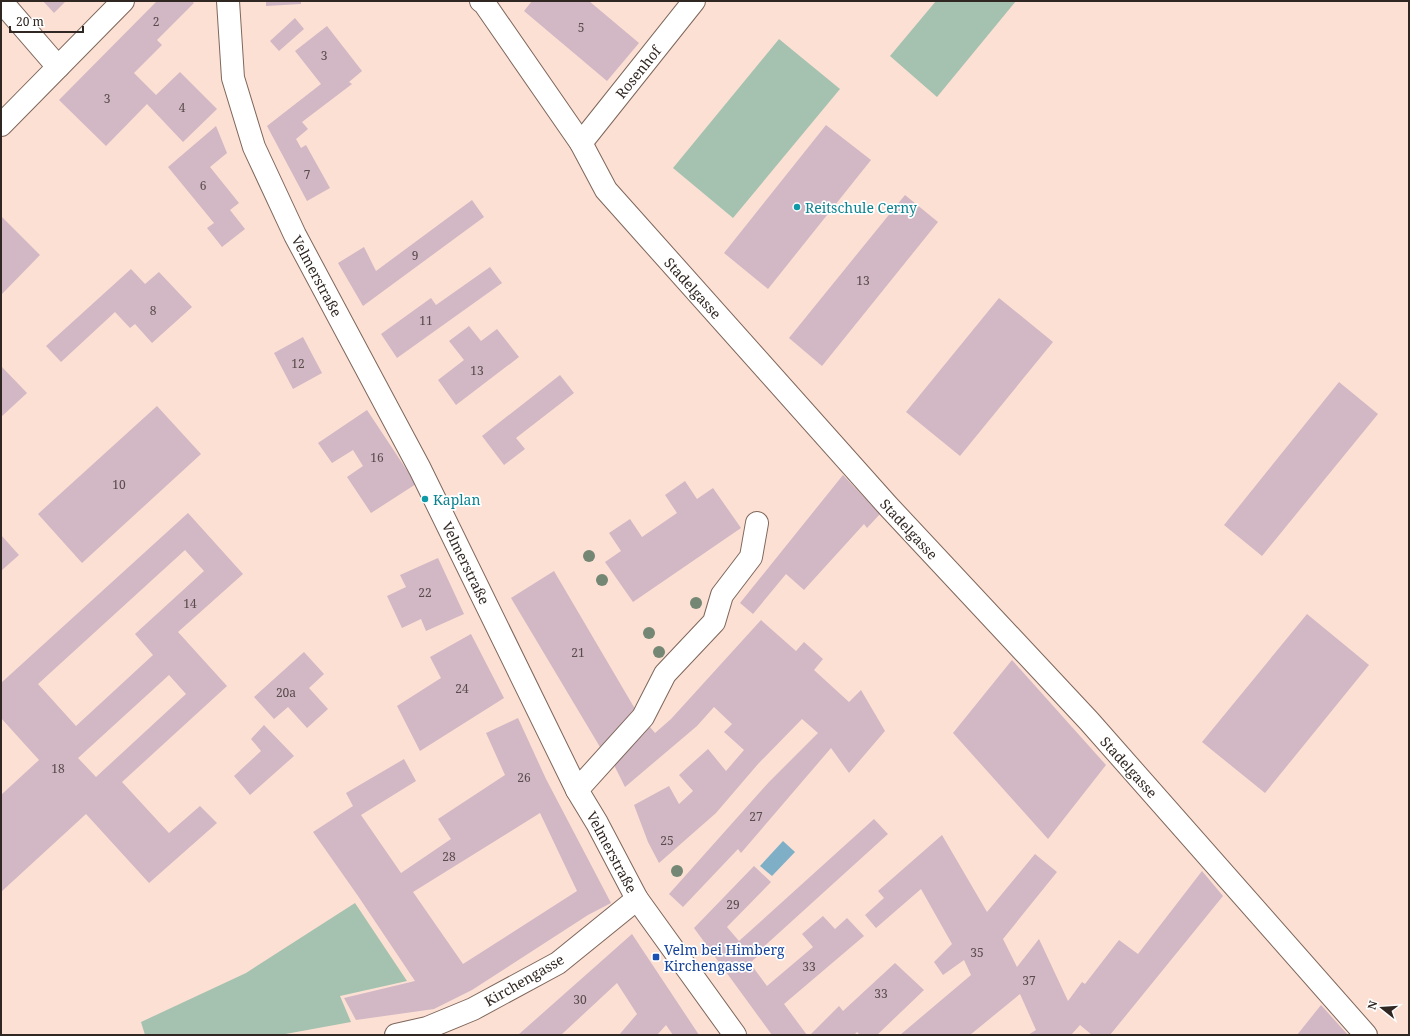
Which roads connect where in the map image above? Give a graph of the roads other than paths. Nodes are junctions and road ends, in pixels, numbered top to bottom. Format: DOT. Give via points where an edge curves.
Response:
graph roads {
  1 [pos="1,1"];
  2 [pos="123,1"];
  3 [pos="228,1"];
  4 [pos="481,1"];
  5 [pos="694,1"];
  6 [pos="58,67"];
  7 [pos="1,125"];
  8 [pos="581,143"];
  9 [pos="757,523"];
  10 [pos="577,790"];
  11 [pos="637,899"];
  12 [pos="396,1035"];
  13 [pos="735,1035"];
  14 [pos="1366,1035"];
  1 -- 6 [label="street"];
  2 -- 6 [label="street"];
  3 -- 10 [label="street, Velmerstraße" via="233,78 254,147 295,235 420,469"];
  4 -- 8 [label="street, Stadelgasse"];
  5 -- 8 [label="street, Rosenhof"];
  6 -- 7 [label="street"];
  8 -- 14 [label="street, Stadelgasse" via="606,190 888,506 1089,721"];
  9 -- 10 [label="street" via="751,558 722,595 714,622 665,674 643,717"];
  10 -- 11 [label="street, Velmerstraße"];
  11 -- 12 [label="street, Kirchengasse" via="558,962 473,1010 427,1028"];
  11 -- 13 [label="street, Velmerstraße"];
}
